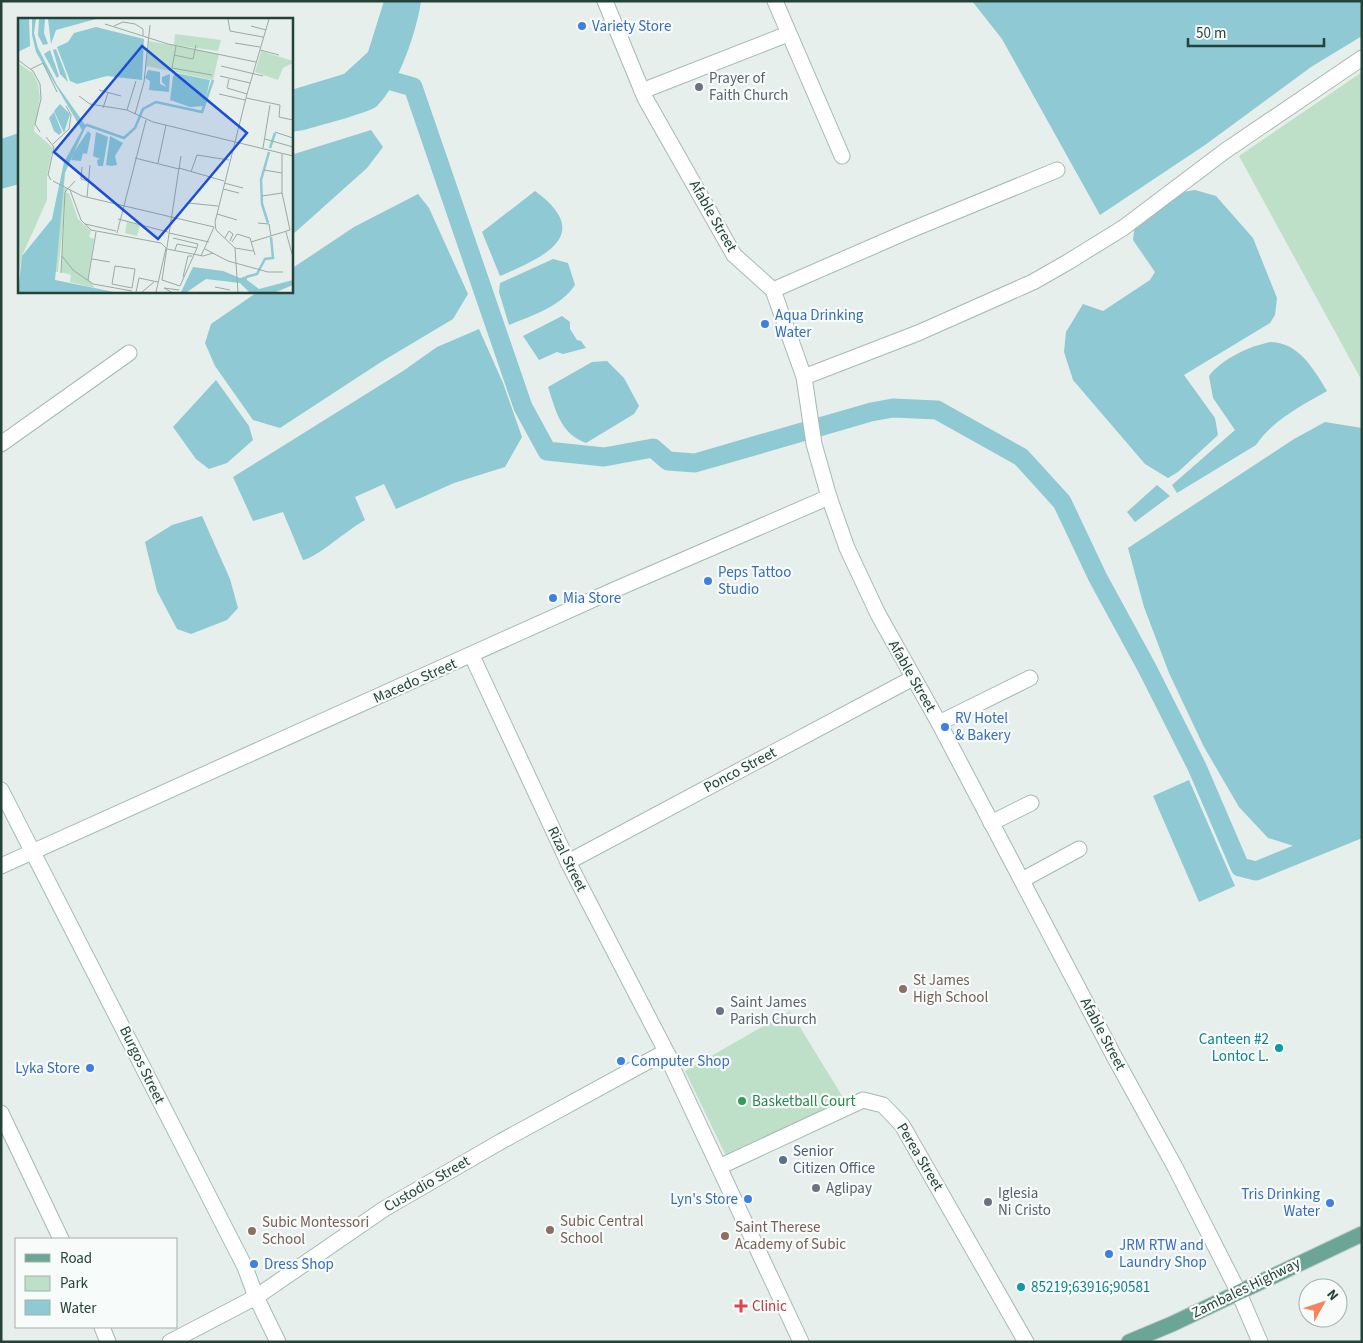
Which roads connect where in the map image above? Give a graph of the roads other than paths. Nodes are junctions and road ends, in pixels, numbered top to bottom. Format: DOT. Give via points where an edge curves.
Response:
graph roads {
  1 [pos="605,1"];
  2 [pos="775,1"];
  3 [pos="788,34"];
  4 [pos="1362,58"];
  5 [pos="642,91"];
  6 [pos="842,156"];
  7 [pos="1057,170"];
  8 [pos="773,290"];
  9 [pos="129,353"];
  10 [pos="804,378"];
  11 [pos="1,444"];
  12 [pos="829,497"];
  13 [pos="472,656"];
  14 [pos="913,678"];
  15 [pos="1030,678"];
  16 [pos="939,723"];
  17 [pos="1,790"];
  18 [pos="1031,803"];
  19 [pos="991,823"];
  20 [pos="1079,849"];
  21 [pos="34,850"];
  22 [pos="568,862"];
  23 [pos="1,866"];
  24 [pos="1022,880"];
  25 [pos="668,1056"];
  26 [pos="1,1113"];
  27 [pos="719,1167"];
  28 [pos="1362,1234"];
  29 [pos="61,1238"];
  30 [pos="1238,1291"];
  31 [pos="256,1297"];
  32 [pos="102,1328"];
  33 [pos="108,1342"];
  34 [pos="170,1342"];
  35 [pos="278,1342"];
  36 [pos="801,1342"];
  37 [pos="1026,1342"];
  38 [pos="1129,1342"];
  39 [pos="1260,1342"];
  1 -- 5 [label="street, Afable Street"];
  2 -- 3 [label="street"];
  3 -- 5 [label="street"];
  3 -- 6 [label="street"];
  4 -- 10 [label="street" via="1076,258 998,298"];
  5 -- 8 [label="street, Afable Street" via="734,255"];
  7 -- 8 [label="street"];
  8 -- 10 [label="street, Afable Street"];
  9 -- 11 [label="street"];
  10 -- 12 [label="street, Afable Street" via="814,444"];
  12 -- 13 [label="street, Macedo Street" via="614,590"];
  12 -- 14 [label="street, Afable Street" via="858,572"];
  13 -- 21 [label="street, Macedo Street"];
  13 -- 22 [label="street, Rizal Street"];
  14 -- 16 [label="street, Afable Street"];
  14 -- 22 [label="street, Ponco Street"];
  15 -- 16 [label="street"];
  16 -- 19 [label="street, Afable Street"];
  17 -- 21 [label="street, Burgos Street"];
  18 -- 19 [label="street"];
  19 -- 24 [label="street, Afable Street"];
  20 -- 24 [label="street"];
  21 -- 23 [label="street, Macedo Street"];
  21 -- 31 [label="street, Burgos Street" via="245,1267"];
  22 -- 25 [label="street, Rizal Street"];
  24 -- 30 [label="street, Afable Street"];
  25 -- 27 [label="street, Rizal Street"];
  25 -- 31 [label="street, Custodio Street" via="500,1142 384,1209"];
  26 -- 29 [label="street"];
  27 -- 36 [label="street, Rizal Street"];
  27 -- 37 [label="street, Perea Street" via="863,1100 883,1105 902,1125"];
  28 -- 30 [label="main road, Zambales Highway"];
  30 -- 38 [label="main road, Zambales Highway"];
  30 -- 39 [label="street, Afable Street"];
  31 -- 34 [label="street, Custodio Street"];
  31 -- 35 [label="street, Burgos Street"];
  32 -- 33 [label="street"];
}
